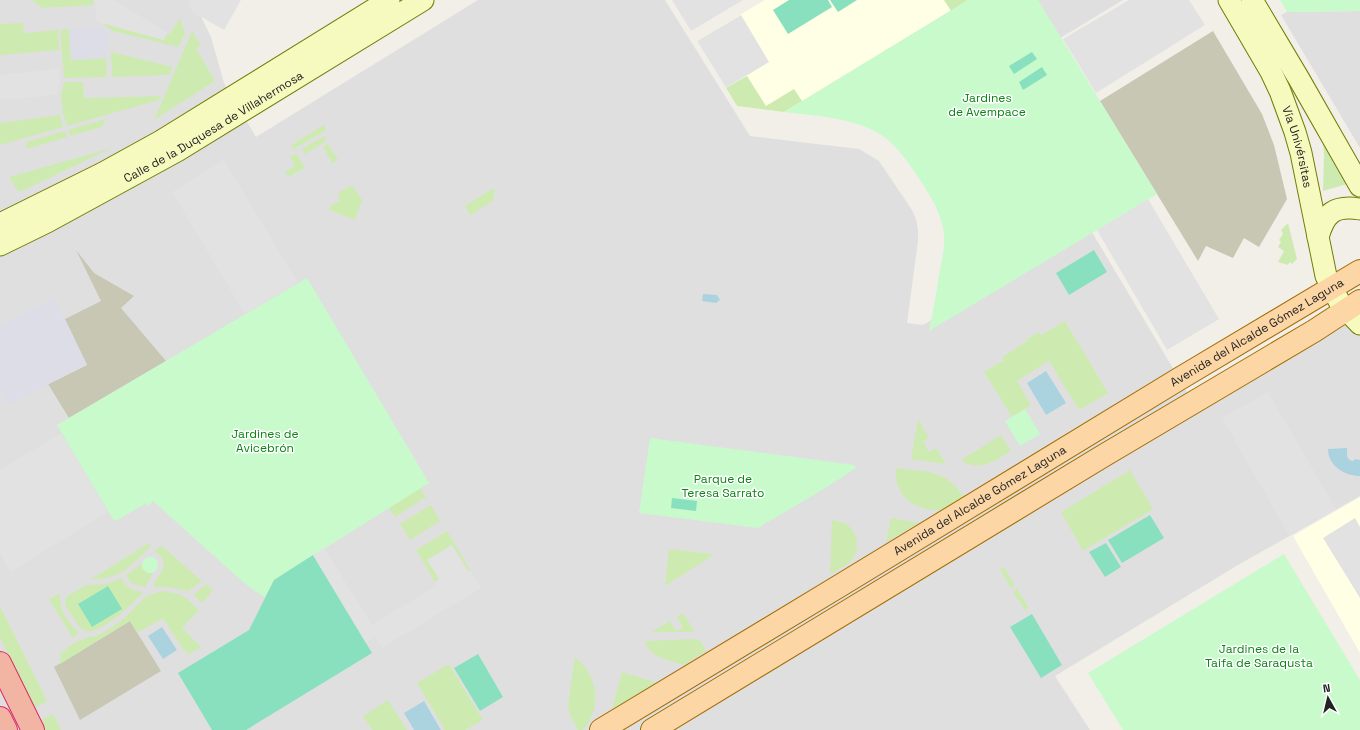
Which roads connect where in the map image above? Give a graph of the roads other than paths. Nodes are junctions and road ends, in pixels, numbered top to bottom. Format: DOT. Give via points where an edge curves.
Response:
graph roads {
  1 [pos="389,0"];
  2 [pos="423,0"];
  3 [pos="1229,0"];
  4 [pos="1252,0"];
  5 [pos="1360,186"];
  6 [pos="1360,209"];
  7 [pos="0,224"];
  8 [pos="1318,237"];
  9 [pos="0,245"];
  10 [pos="1360,271"];
  11 [pos="1347,305"];
  12 [pos="0,663"];
  13 [pos="0,718"];
  14 [pos="6,730"];
  15 [pos="33,730"];
  16 [pos="600,730"];
  17 [pos="652,730"];
  1 -- 7 [label="main road, Calle de la Duquesa de Villahermosa" via="161,141"];
  2 -- 9 [label="main road, Calle de la Duquesa de Villahermosa" via="177,151"];
  3 -- 8 [label="main road, Vía Univérsitas" via="1272,72 1288,111 1301,153"];
  4 -- 5 [label="main road, Vía Univérsitas"];
  6 -- 8 [label="main road" via="1342,208 1330,213 1324,220"];
  8 -- 11 [label="main road, Vía Univérsitas" via="1324,269"];
  10 -- 11 [label="main road, Avenida del Alcalde Gómez Laguna"];
  11 -- 16 [label="main road, Avenida del Alcalde Gómez Laguna"];
  11 -- 17 [label="main road, Avenida del Alcalde Gómez Laguna" via="1314,331"];
  12 -- 15 [label="highway"];
  13 -- 14 [label="highway"];
}
